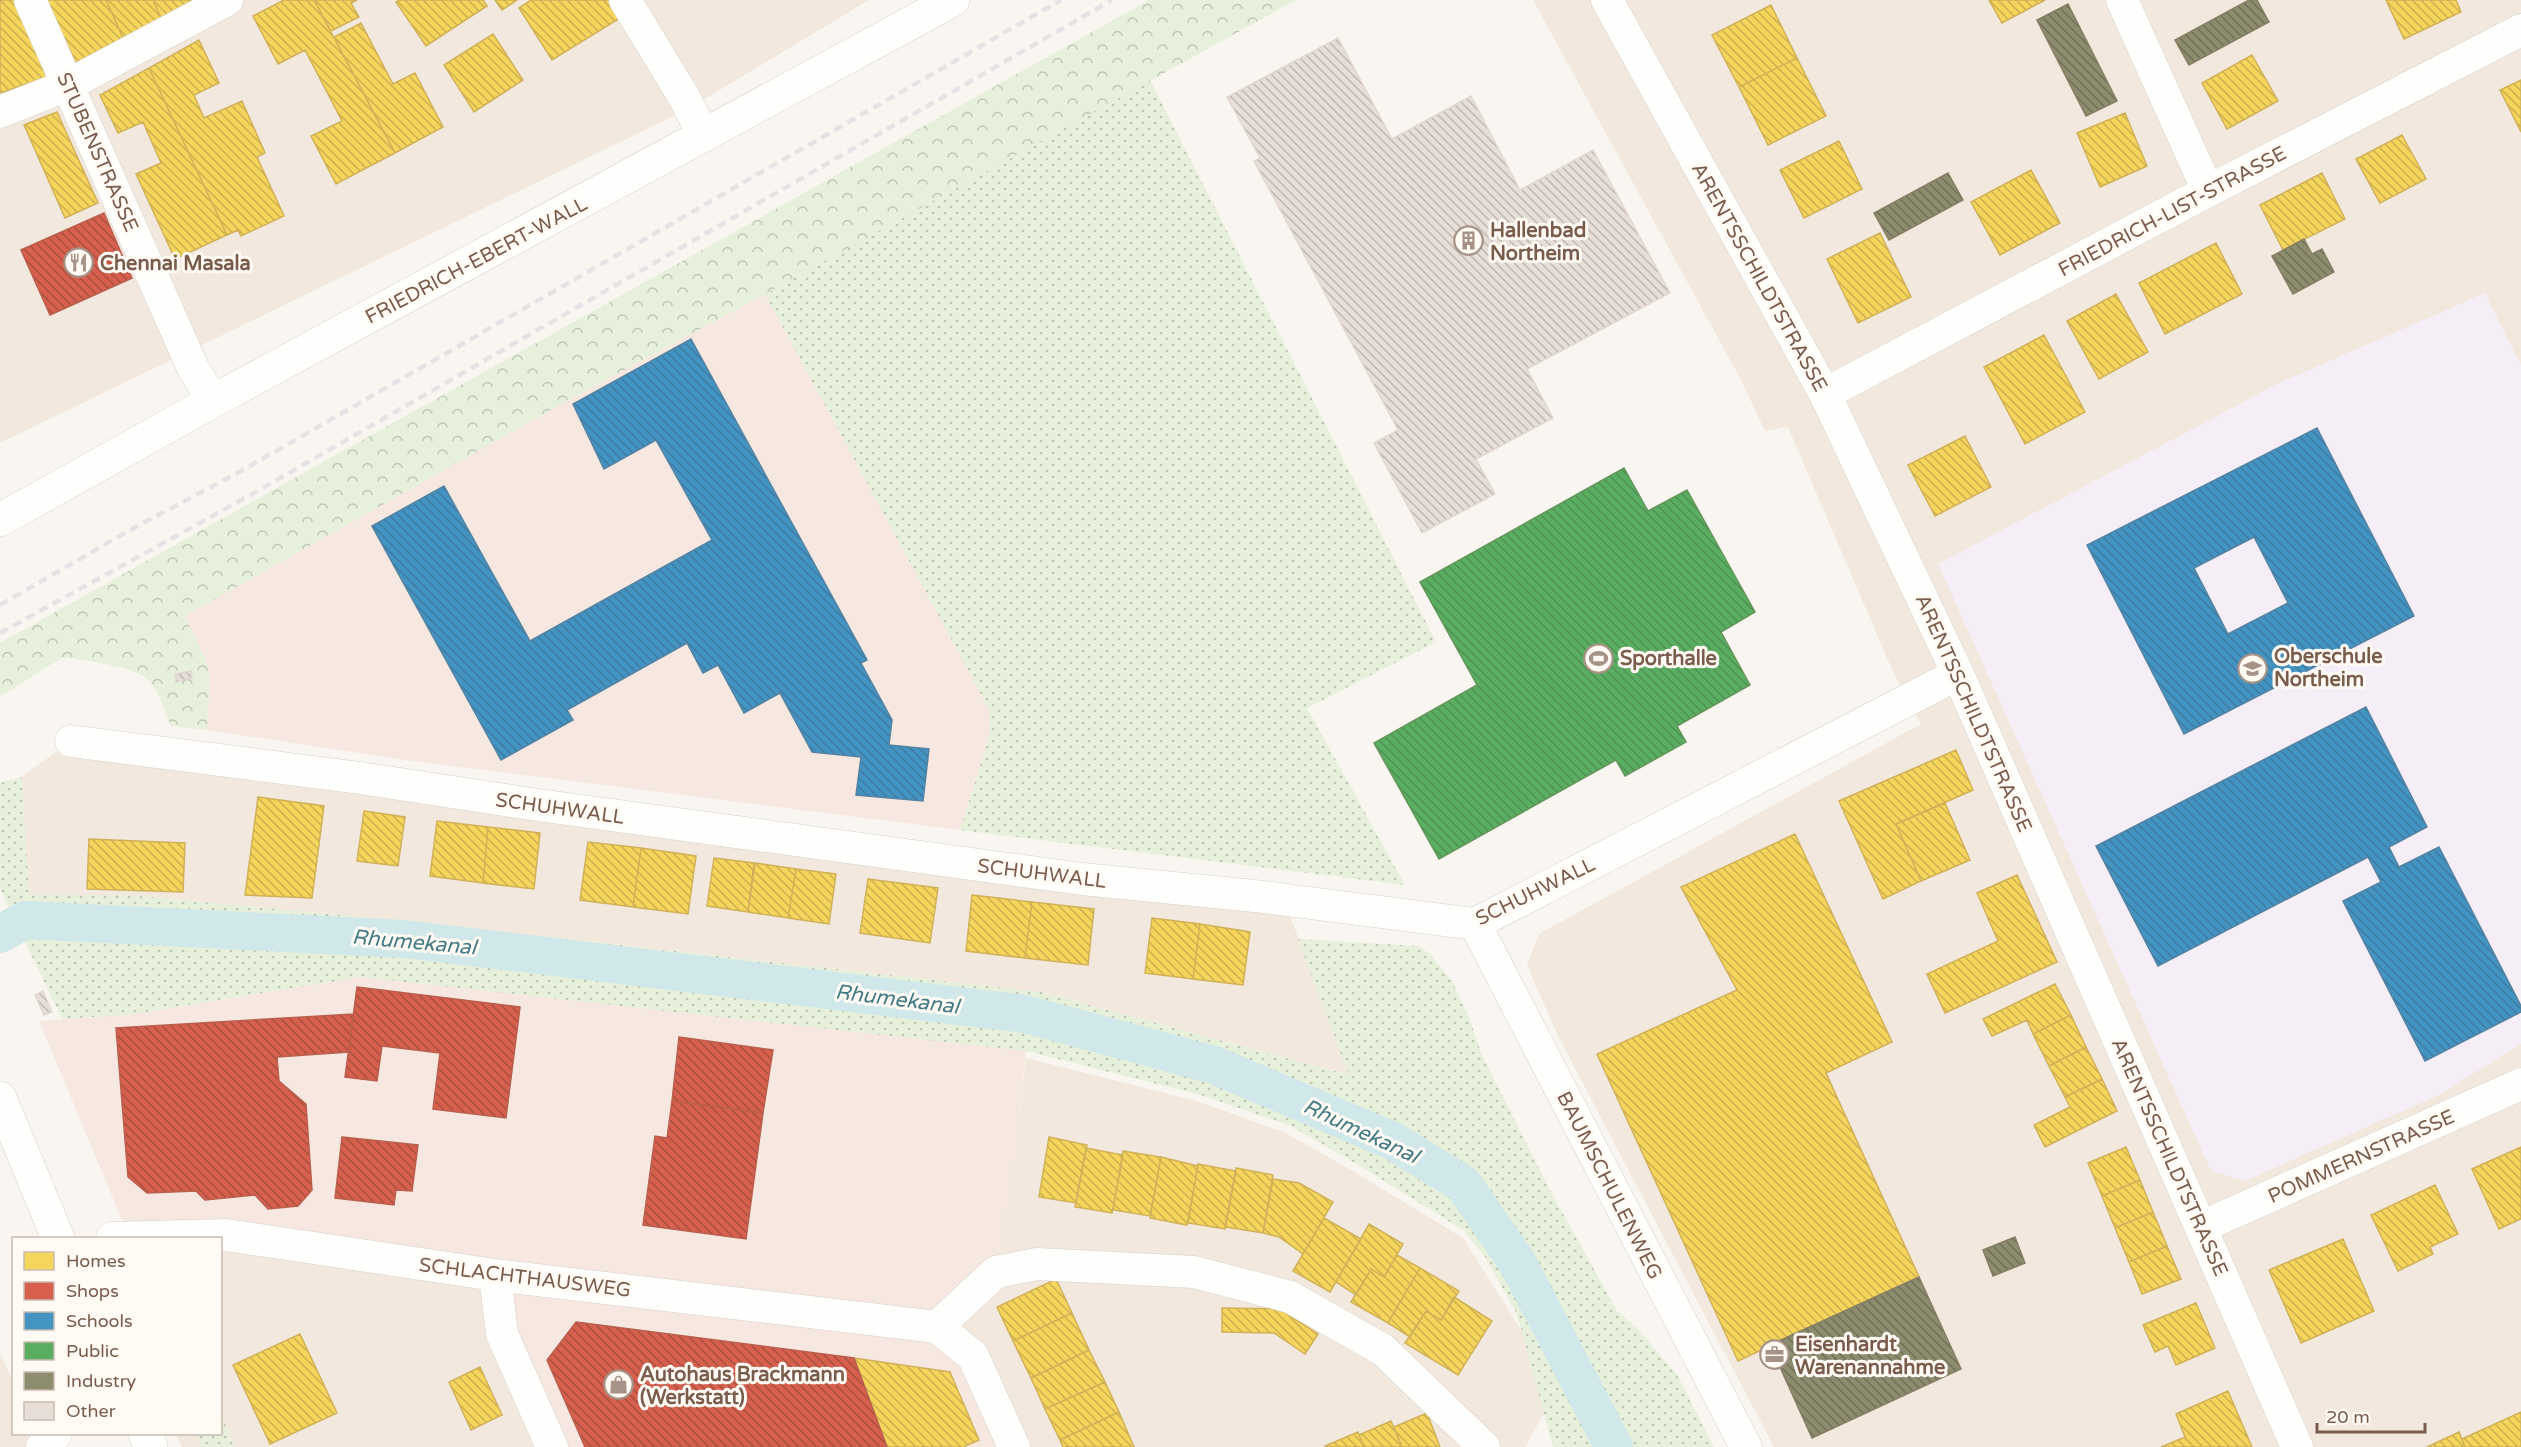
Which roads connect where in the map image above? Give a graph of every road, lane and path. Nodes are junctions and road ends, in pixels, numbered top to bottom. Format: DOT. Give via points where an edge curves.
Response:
graph roads {
  1 [pos="30,0"];
  2 [pos="227,0"];
  3 [pos="625,0"];
  4 [pos="953,0"];
  5 [pos="1607,0"];
  6 [pos="2122,0"];
  7 [pos="2521,30"];
  8 [pos="68,85"];
  9 [pos="0,112"];
  10 [pos="704,136"];
  11 [pos="2208,191"];
  12 [pos="1825,394"];
  13 [pos="213,401"];
  14 [pos="0,520"];
  15 [pos="1958,674"];
  16 [pos="71,741"];
  17 [pos="1475,924"];
  18 [pos="2521,1084"];
  19 [pos="0,1098"];
  20 [pos="2200,1227"];
  21 [pos="57,1237"];
  22 [pos="169,1237"];
  23 [pos="495,1275"];
  24 [pos="938,1327"];
  25 [pos="55,1435"];
  26 [pos="42,1447"];
  27 [pos="552,1447"];
  28 [pos="1014,1447"];
  29 [pos="1484,1447"];
  30 [pos="1746,1447"];
  31 [pos="2296,1447"];
  1 -- 8 [label="street, STUBENSTRASSE"];
  2 -- 8 [label="street"];
  3 -- 10 [label="street"];
  4 -- 10 [label="main road, FRIEDRICH-EBERT-WALL"];
  5 -- 12 [label="street, ARENTSSCHILDTSTRASSE"];
  6 -- 11 [label="street"];
  7 -- 11 [label="street, FRIEDRICH-LIST-STRASSE"];
  8 -- 9 [label="street"];
  8 -- 13 [label="street, STUBENSTRASSE" via="193,368"];
  10 -- 13 [label="main road, FRIEDRICH-EBERT-WALL"];
  11 -- 12 [label="street, FRIEDRICH-LIST-STRASSE"];
  12 -- 15 [label="street, ARENTSSCHILDTSTRASSE"];
  13 -- 14 [label="main road, FRIEDRICH-EBERT-WALL"];
  15 -- 17 [label="street, SCHUHWALL"];
  15 -- 20 [label="street, ARENTSSCHILDTSTRASSE"];
  16 -- 17 [label="street, SCHUHWALL" via="1060,876"];
  17 -- 30 [label="street, BAUMSCHULENWEG"];
  18 -- 20 [label="street, POMMERNSTRASSE"];
  19 -- 21 [label="main road"];
  20 -- 31 [label="street, ARENTSSCHILDTSTRASSE"];
  22 -- 23 [label="street, SCHLACHTHAUSWEG" via="226,1235"];
  23 -- 24 [label="street, SCHLACHTHAUSWEG"];
  23 -- 27 [label="street" via="502,1334"];
  24 -- 28 [label="street" via="973,1356"];
  24 -- 29 [label="street" via="996,1272 1037,1264 1194,1272 1290,1297 1383,1350"];
  25 -- 26 [label="street"];
}
